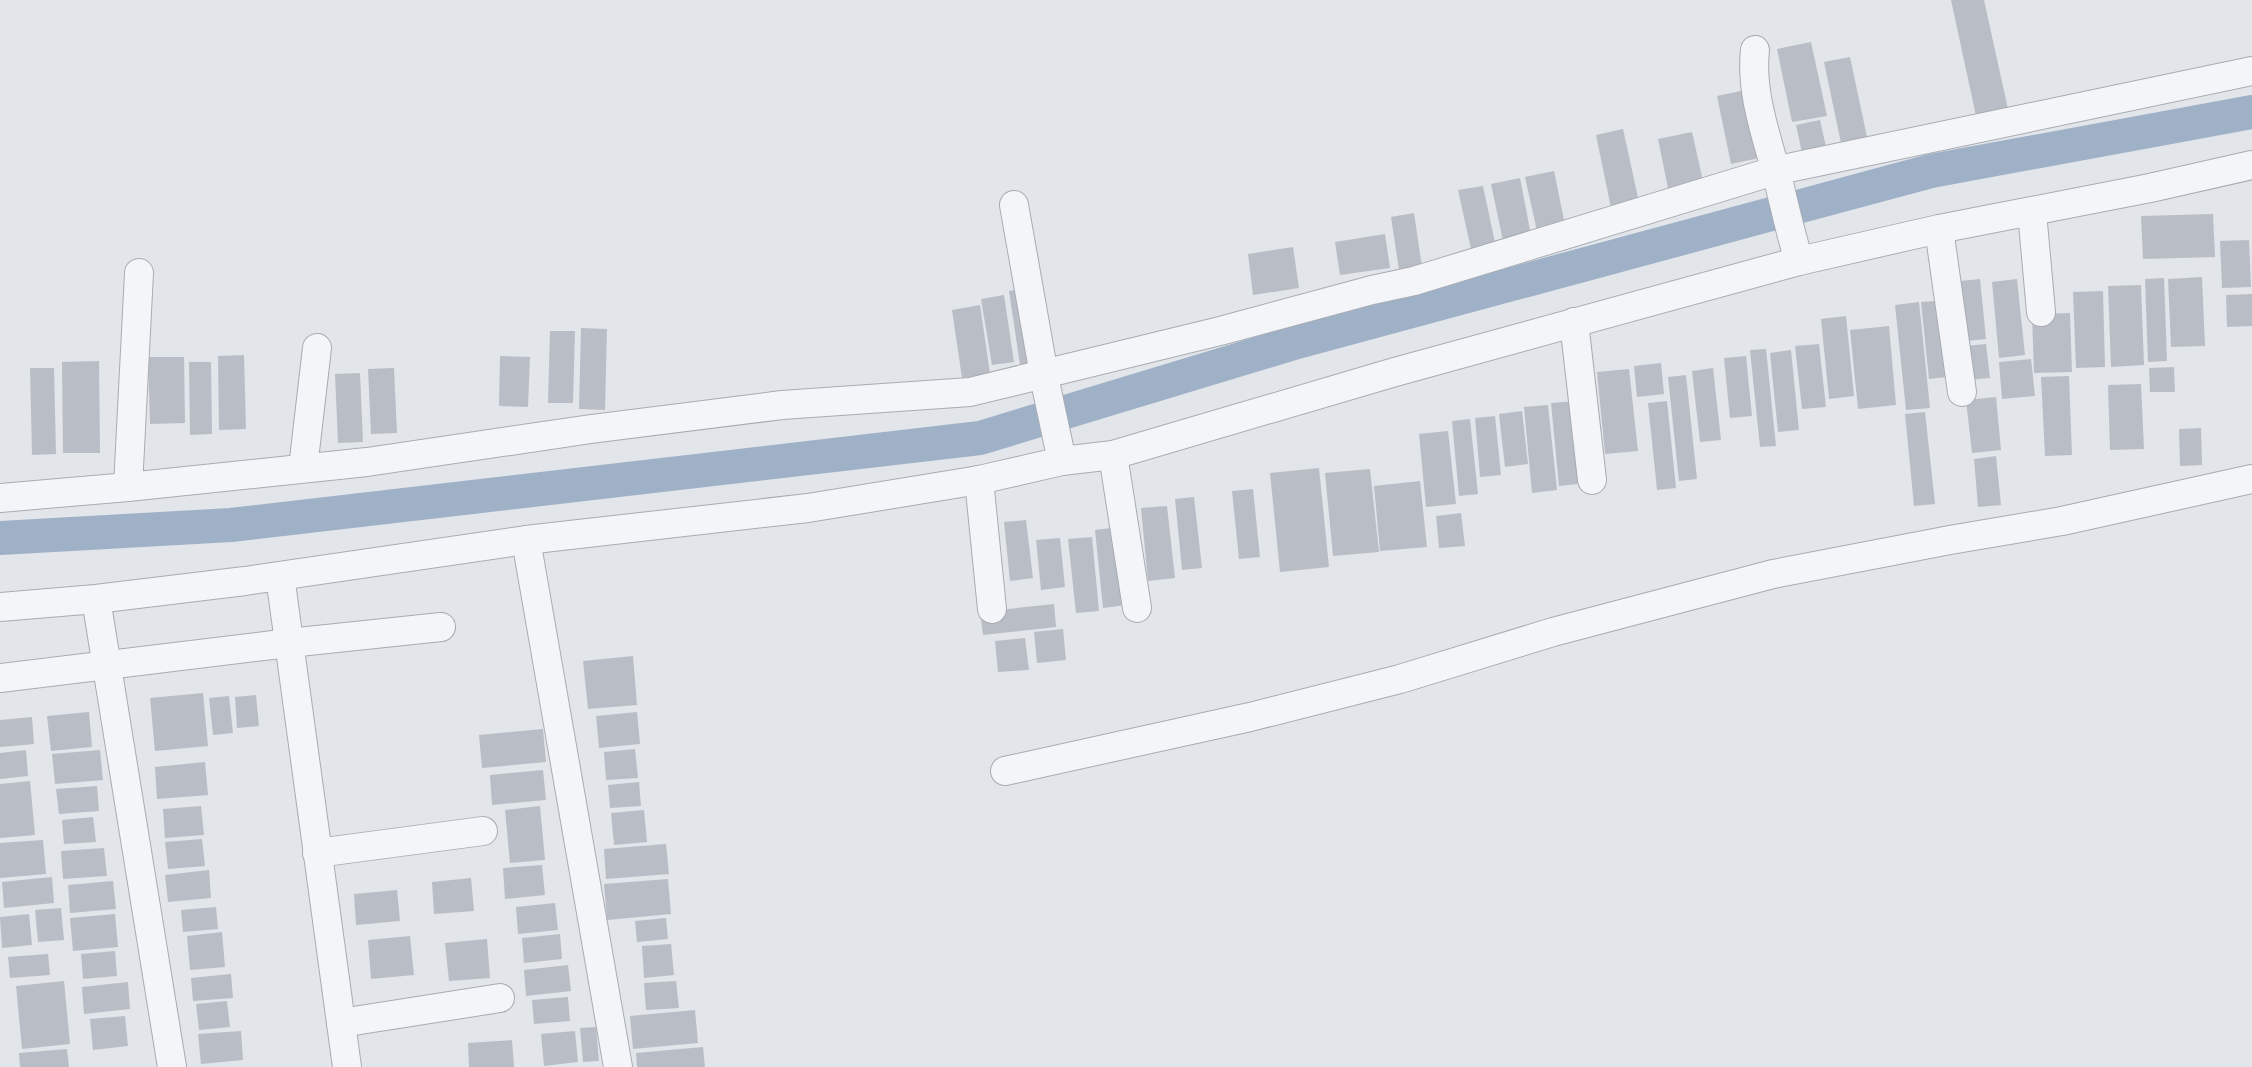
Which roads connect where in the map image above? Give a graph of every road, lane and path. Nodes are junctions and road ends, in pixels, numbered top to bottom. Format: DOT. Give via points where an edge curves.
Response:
graph roads {
  1 [pos="1755,50"];
  2 [pos="2252,71"];
  3 [pos="2252,165"];
  4 [pos="1776,175"];
  5 [pos="1014,205"];
  6 [pos="2032,212"];
  7 [pos="1939,228"];
  8 [pos="1798,261"];
  9 [pos="140,272"];
  10 [pos="2041,312"];
  11 [pos="1574,322"];
  12 [pos="317,348"];
  13 [pos="1045,380"];
  14 [pos="1962,392"];
  15 [pos="1060,452"];
  16 [pos="1113,455"];
  17 [pos="303,468"];
  18 [pos="2252,479"];
  19 [pos="979,480"];
  20 [pos="1592,480"];
  21 [pos="128,487"];
  22 [pos="0,498"];
  23 [pos="526,540"];
  24 [pos="280,576"];
  25 [pos="96,598"];
  26 [pos="0,607"];
  27 [pos="1137,608"];
  28 [pos="992,609"];
  29 [pos="441,627"];
  30 [pos="289,642"];
  31 [pos="106,664"];
  32 [pos="0,678"];
  33 [pos="1005,771"];
  34 [pos="484,831"];
  35 [pos="317,853"];
  36 [pos="500,998"];
  37 [pos="341,1023"];
  38 [pos="172,1067"];
  39 [pos="347,1067"];
  40 [pos="618,1067"];
  1 -- 4 [label="street" via="1752,71"];
  2 -- 4 [label="street"];
  3 -- 6 [label="street"];
  4 -- 8 [label="street"];
  4 -- 13 [label="street" via="1414,281"];
  5 -- 13 [label="street"];
  6 -- 7 [label="street"];
  6 -- 10 [label="street"];
  7 -- 8 [label="street"];
  7 -- 14 [label="street"];
  8 -- 11 [label="street"];
  9 -- 21 [label="street"];
  11 -- 16 [label="street"];
  11 -- 20 [label="street"];
  12 -- 17 [label="street"];
  13 -- 15 [label="street"];
  13 -- 17 [label="street" via="970,392 782,405"];
  15 -- 16 [label="street"];
  15 -- 19 [label="street"];
  16 -- 27 [label="street"];
  17 -- 21 [label="street"];
  18 -- 33 [label="street" via="2062,521 1773,574 1260,715"];
  19 -- 23 [label="street" via="808,508"];
  19 -- 28 [label="street"];
  21 -- 22 [label="street"];
  23 -- 24 [label="street"];
  23 -- 40 [label="street"];
  24 -- 25 [label="street"];
  24 -- 30 [label="street"];
  25 -- 26 [label="street"];
  25 -- 31 [label="street"];
  29 -- 30 [label="street"];
  30 -- 31 [label="street"];
  30 -- 35 [label="street"];
  31 -- 32 [label="street"];
  31 -- 38 [label="street"];
  34 -- 35 [label="street"];
  35 -- 37 [label="street"];
  36 -- 37 [label="street"];
  37 -- 39 [label="street"];
}
